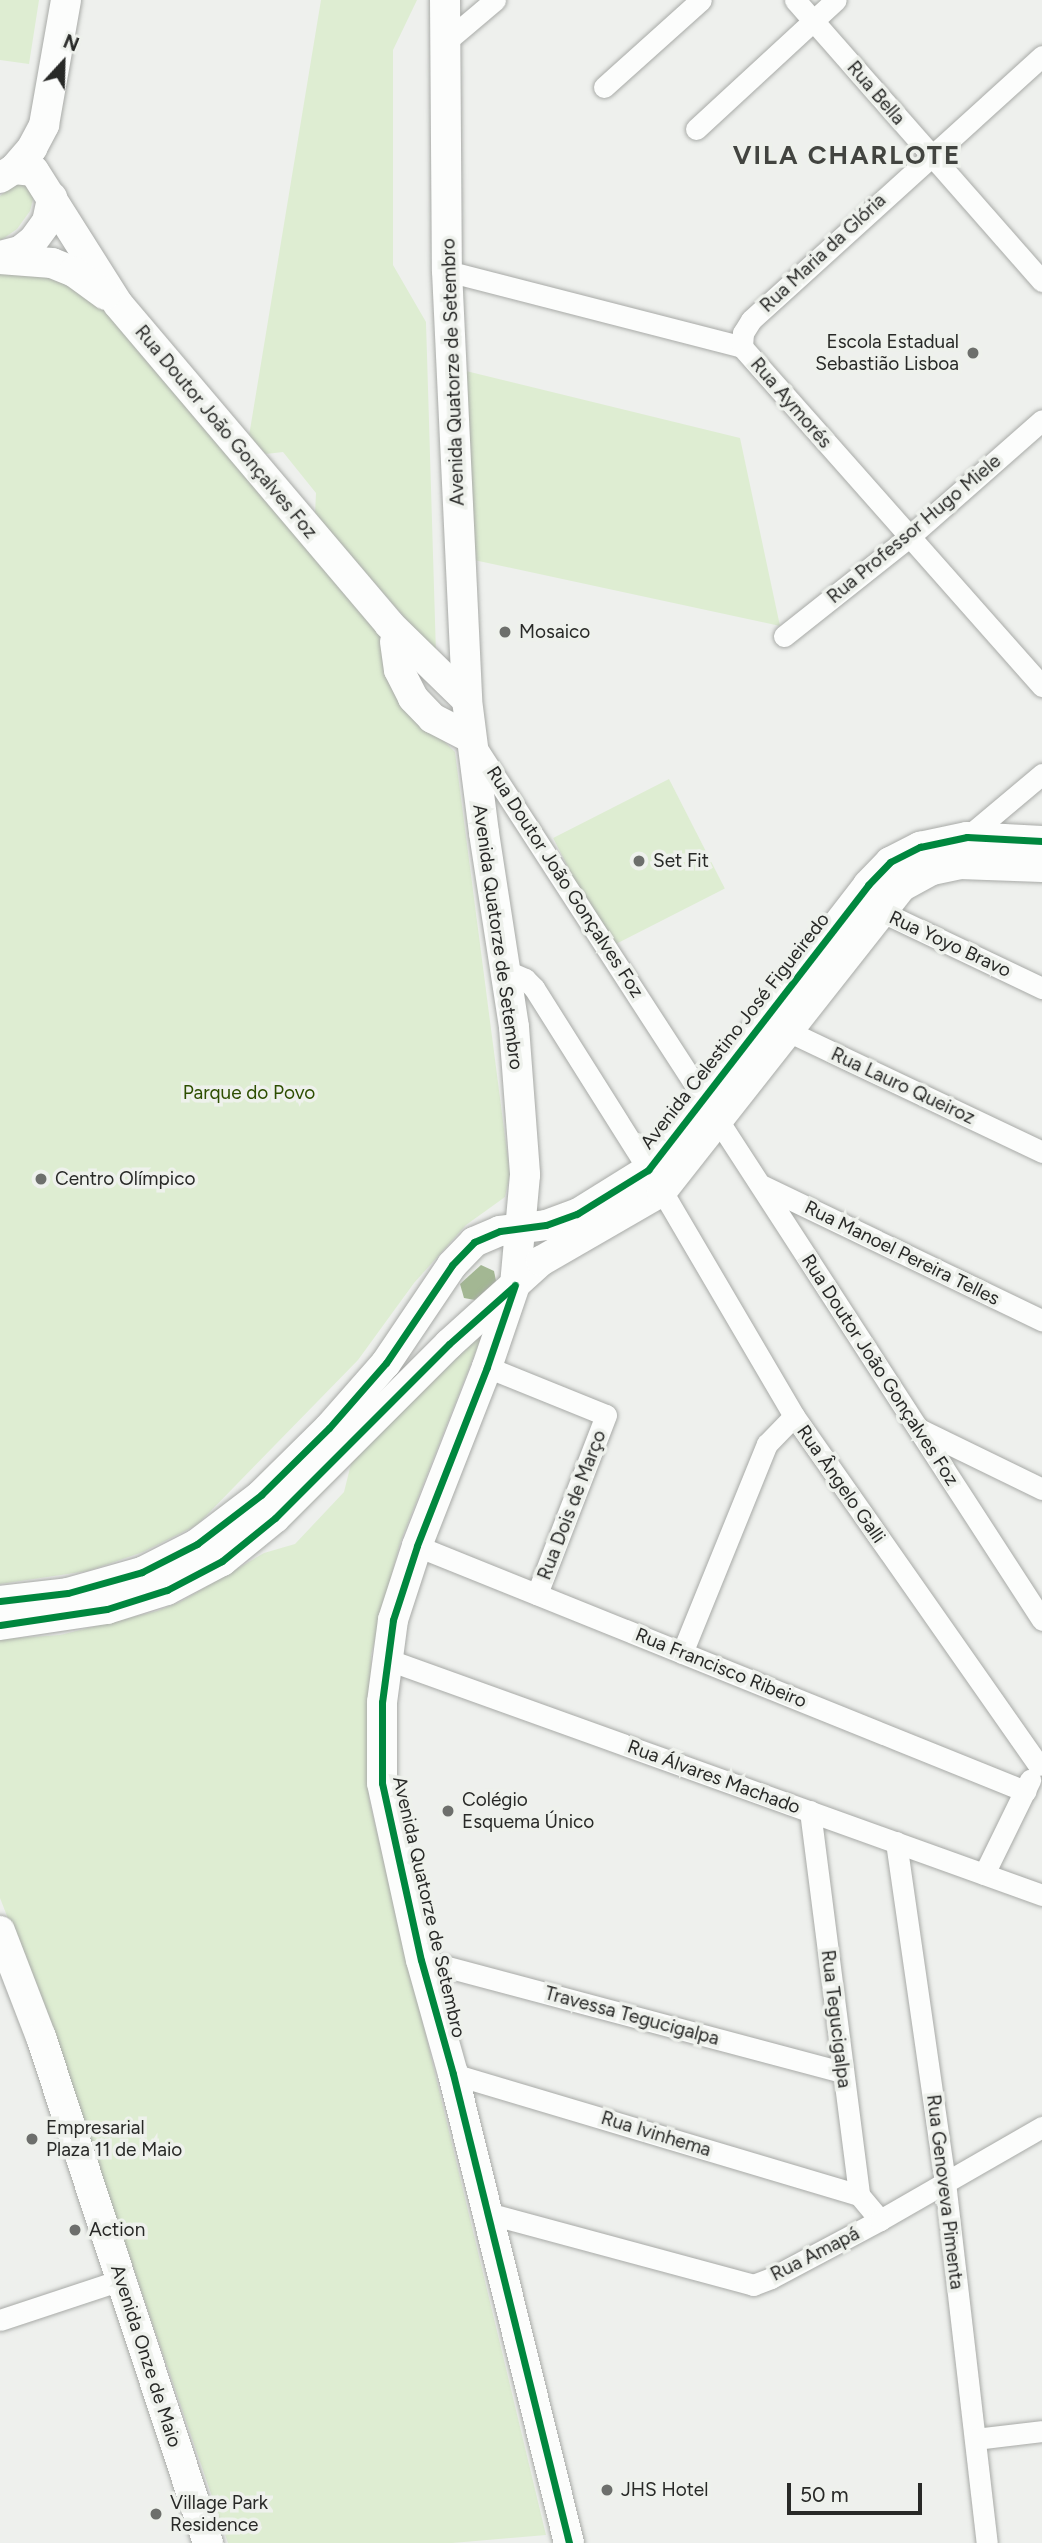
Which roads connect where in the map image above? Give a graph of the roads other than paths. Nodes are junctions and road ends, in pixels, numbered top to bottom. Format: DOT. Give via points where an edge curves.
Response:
graph roads {
  1 [pos="66,0"];
  2 [pos="445,0"];
  3 [pos="495,0"];
  4 [pos="701,0"];
  5 [pos="795,0"];
  6 [pos="836,0"];
  7 [pos="813,20"];
  8 [pos="443,44"];
  9 [pos="1042,56"];
  10 [pos="604,87"];
  11 [pos="696,129"];
  12 [pos="929,155"];
  13 [pos="7,173"];
  14 [pos="52,198"];
  15 [pos="0,257"];
  16 [pos="447,271"];
  17 [pos="1042,281"];
  18 [pos="118,304"];
  19 [pos="742,347"];
  20 [pos="1042,420"];
  21 [pos="909,537"];
  22 [pos="784,636"];
  23 [pos="1042,686"];
  24 [pos="469,716"];
  25 [pos="1042,774"];
  26 [pos="967,837"];
  27 [pos="1042,841"];
  28 [pos="1042,867"];
  29 [pos="870,906"];
  30 [pos="504,970"];
  31 [pos="1042,988"];
  32 [pos="776,1025"];
  33 [pos="712,1107"];
  34 [pos="1042,1152"];
  35 [pos="655,1180"];
  36 [pos="762,1185"];
  37 [pos="522,1226"];
  38 [pos="515,1285"];
  39 [pos="1042,1320"];
  40 [pos="487,1367"];
  41 [pos="794,1416"];
  42 [pos="918,1429"];
  43 [pos="1042,1489"];
  44 [pos="417,1546"];
  45 [pos="537,1594"];
  46 [pos="0,1601"];
  47 [pos="1042,1620"];
  48 [pos="0,1625"];
  49 [pos="682,1653"];
  50 [pos="386,1659"];
  51 [pos="1040,1761"];
  52 [pos="1025,1791"];
  53 [pos="810,1811"];
  54 [pos="896,1842"];
  55 [pos="984,1874"];
  56 [pos="1042,1895"];
  57 [pos="0,1931"];
  58 [pos="421,1960"];
  59 [pos="843,2072"];
  60 [pos="453,2074"];
  61 [pos="1042,2127"];
  62 [pos="946,2182"];
  63 [pos="859,2194"];
  64 [pos="487,2213"];
  65 [pos="880,2221"];
  66 [pos="121,2280"];
  67 [pos="0,2320"];
  68 [pos="1042,2431"];
  69 [pos="975,2440"];
  70 [pos="208,2543"];
  71 [pos="569,2543"];
  72 [pos="987,2543"];
  1 -- 13 [label="street" via="44,125 32,148"];
  2 -- 8 [label="street, Avenida Quatorze de Setembro"];
  3 -- 8 [label="street"];
  4 -- 10 [label="street"];
  5 -- 7 [label="street, Rua Bella"];
  6 -- 7 [label="street"];
  7 -- 11 [label="street"];
  7 -- 12 [label="street, Rua Bella"];
  8 -- 16 [label="street, Avenida Quatorze de Setembro"];
  9 -- 12 [label="street, Rua Maria da Glória"];
  12 -- 17 [label="street, Rua Bella"];
  12 -- 19 [label="street, Rua Maria da Glória" via="751,320"];
  13 -- 14 [label="street, Rua Doutor João Gonçalves Foz" via="34,171"];
  14 -- 15 [label="street" via="47,222 33,241"];
  14 -- 18 [label="street, Rua Doutor João Gonçalves Foz"];
  15 -- 18 [label="street, Rua Doutor João Gonçalves Foz" via="52,263 74,272"];
  16 -- 19 [label="street, Rua Aymorés"];
  16 -- 24 [label="street, Avenida Quatorze de Setembro"];
  18 -- 24 [label="street, Rua Doutor João Gonçalves Foz" via="392,633"];
  19 -- 21 [label="street, Rua Aymorés"];
  20 -- 21 [label="street, Rua Professor Hugo Miele"];
  21 -- 22 [label="street, Rua Professor Hugo Miele"];
  21 -- 23 [label="street, Rua Aymorés"];
  24 -- 30 [label="street, Avenida Quatorze de Setembro"];
  24 -- 33 [label="street, Rua Doutor João Gonçalves Foz"];
  25 -- 26 [label="street"];
  26 -- 27 [label="street, Avenida Celestino José Figueiredo"];
  26 -- 29 [label="street, Avenida Celestino José Figueiredo" via="919,846 890,862"];
  28 -- 29 [label="street, Avenida Celestino José Figueiredo" via="960,864 932,870"];
  29 -- 31 [label="street, Rua Yoyo Bravo"];
  29 -- 32 [label="street, Avenida Celestino José Figueiredo"];
  30 -- 35 [label="street, Rua Ângelo Galli" via="534,988"];
  30 -- 37 [label="street, Avenida Quatorze de Setembro" via="514,1027 524,1162"];
  32 -- 33 [label="street, Avenida Celestino José Figueiredo"];
  32 -- 34 [label="street, Rua Lauro Queiroz"];
  33 -- 35 [label="street, Avenida Celestino José Figueiredo"];
  33 -- 36 [label="street, Rua Doutor João Gonçalves Foz"];
  35 -- 37 [label="street, Avenida Celestino José Figueiredo" via="577,1214"];
  35 -- 38 [label="street, Avenida Celestino José Figueiredo" via="541,1261"];
  35 -- 41 [label="street, Rua Ângelo Galli"];
  36 -- 39 [label="street, Rua Manoel Pereira Telles"];
  36 -- 42 [label="street, Rua Doutor João Gonçalves Foz"];
  37 -- 38 [label="street, Avenida Quatorze de Setembro"];
  37 -- 46 [label="street, Avenida Celestino José Figueiredo" via="474,1242 452,1265 386,1363 329,1428 261,1495 197,1544 142,1572 68,1592"];
  38 -- 40 [label="street, Avenida Quatorze de Setembro"];
  38 -- 48 [label="street, Avenida Celestino José Figueiredo" via="449,1344 275,1518 222,1561 167,1590 107,1609"];
  40 -- 44 [label="street, Avenida Quatorze de Setembro"];
  40 -- 45 [label="street, Rua Dois de Março" via="606,1415"];
  41 -- 49 [label="street" via="767,1444"];
  41 -- 51 [label="street, Rua Ângelo Galli"];
  42 -- 43 [label="street"];
  42 -- 47 [label="street, Rua Doutor João Gonçalves Foz"];
  44 -- 45 [label="street, Rua Francisco Ribeiro"];
  44 -- 50 [label="street, Avenida Quatorze de Setembro" via="393,1620"];
  45 -- 49 [label="street, Rua Francisco Ribeiro"];
  49 -- 52 [label="street, Rua Francisco Ribeiro"];
  50 -- 53 [label="street, Rua Álvares Machado"];
  50 -- 58 [label="street, Avenida Quatorze de Setembro" via="382,1783"];
  51 -- 52 [label="street"];
  52 -- 55 [label="street"];
  53 -- 54 [label="street, Rua Álvares Machado"];
  53 -- 59 [label="street, Rua Tegucigalpa"];
  54 -- 55 [label="street, Rua Álvares Machado"];
  54 -- 62 [label="street, Rua Genoveva Pimenta"];
  55 -- 56 [label="street, Rua Álvares Machado"];
  57 -- 66 [label="street, Avenida Onze de Maio" via="41,2037"];
  58 -- 59 [label="street, Travessa Tegucigalpa"];
  58 -- 60 [label="street, Avenida Quatorze de Setembro"];
  59 -- 63 [label="street, Rua Tegucigalpa"];
  60 -- 63 [label="street, Rua Ivinhema"];
  60 -- 64 [label="street, Avenida Quatorze de Setembro"];
  61 -- 62 [label="street, Rua Amapá"];
  62 -- 65 [label="street, Rua Amapá"];
  62 -- 69 [label="street, Rua Genoveva Pimenta"];
  63 -- 65 [label="street"];
  64 -- 65 [label="street, Rua Amapá" via="753,2284"];
  64 -- 71 [label="street, Avenida Quatorze de Setembro"];
  66 -- 67 [label="street"];
  66 -- 70 [label="street, Avenida Onze de Maio"];
  68 -- 69 [label="street"];
  69 -- 72 [label="street, Rua Genoveva Pimenta"];
}
